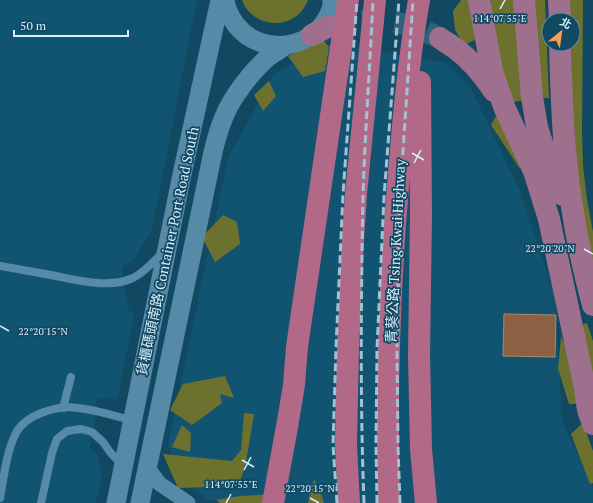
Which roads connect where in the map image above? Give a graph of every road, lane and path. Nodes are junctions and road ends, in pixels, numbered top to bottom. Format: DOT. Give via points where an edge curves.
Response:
graph roads {
  1 [pos="220,0"];
  2 [pos="225,0"];
  3 [pos="332,0"];
  4 [pos="348,0"];
  5 [pos="375,0"];
  6 [pos="419,0"];
  7 [pos="479,0"];
  8 [pos="524,0"];
  9 [pos="559,0"];
  10 [pos="560,12"];
  11 [pos="440,38"];
  12 [pos="286,45"];
  13 [pos="560,52"];
  14 [pos="505,109"];
  15 [pos="574,222"];
  16 [pos="166,249"];
  17 [pos="0,266"];
  18 [pos="593,305"];
  19 [pos="71,378"];
  20 [pos="63,408"];
  21 [pos="132,420"];
  22 [pos="592,422"];
  23 [pos="123,466"];
  24 [pos="148,468"];
  25 [pos="0,498"];
  26 [pos="41,503"];
  27 [pos="116,503"];
  28 [pos="140,503"];
  29 [pos="188,503"];
  30 [pos="273,503"];
  31 [pos="350,503"];
  32 [pos="389,503"];
  33 [pos="426,503"];
  1 -- 16 [label="street, 貨櫃碼頭南路 Container Port Road South"];
  2 -- 12 [label="street" via="231,18 241,31 260,42"];
  3 -- 12 [label="street" via="331,9 320,30 300,42"];
  4 -- 30 [label="highway" via="297,347 294,385"];
  5 -- 31 [label="highway" via="353,240 346,445"];
  6 -- 32 [label="highway, 青葵公路 Tsing Kwai Highway" via="401,148 392,270 387,445"];
  6 -- 33 [label="highway" via="419,355 421,449"];
  7 -- 14 [label="highway" via="492,71"];
  8 -- 15 [label="highway" via="537,127"];
  9 -- 10 [label="highway"];
  11 -- 14 [label="highway" via="471,62"];
  12 -- 24 [label="street, 貨櫃碼頭南路 Container Port Road South" via="256,69 230,103 220,127"];
  13 -- 15 [label="highway" via="566,161"];
  14 -- 22 [label="highway" via="534,171 549,219"];
  15 -- 18 [label="highway"];
  16 -- 17 [label="lane" via="143,272 123,282 85,282"];
  16 -- 21 [label="street, 貨櫃碼頭南路 Container Port Road South"];
  19 -- 20 [label="lane"];
  20 -- 21 [label="lane" via="97,411"];
  20 -- 25 [label="lane" via="39,414 25,421 17,432 9,452"];
  21 -- 23 [label="street, 貨櫃碼頭南路 Container Port Road South"];
  23 -- 26 [label="lane" via="92,432 81,429 67,431 57,439"];
  23 -- 27 [label="street, 貨櫃碼頭南路 Container Port Road South"];
  24 -- 28 [label="street, 貨櫃碼頭南路 Container Port Road South"];
  24 -- 29 [label="street" via="160,484"];
}
